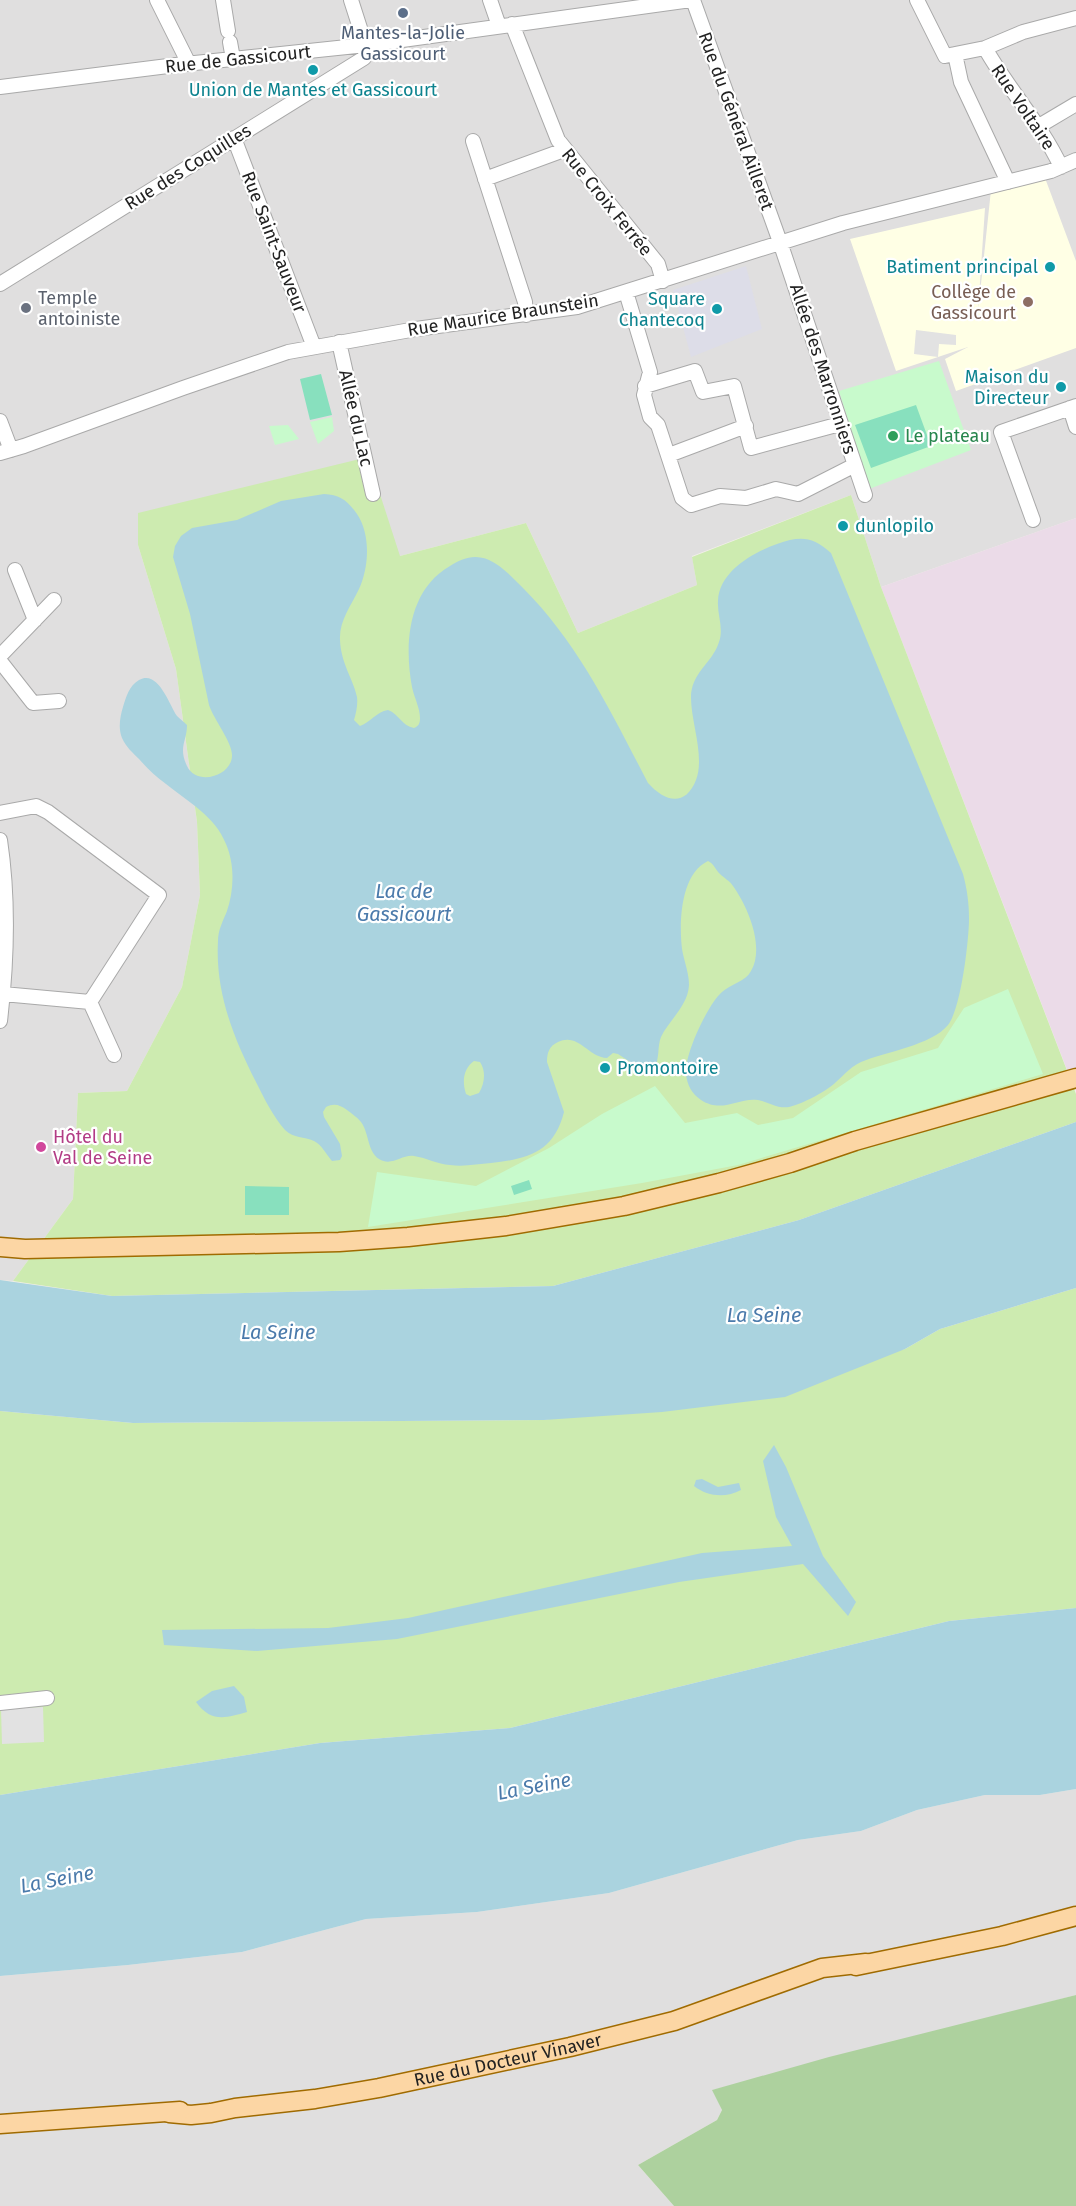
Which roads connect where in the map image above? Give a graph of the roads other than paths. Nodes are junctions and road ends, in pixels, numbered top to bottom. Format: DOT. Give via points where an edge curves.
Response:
graph roads {
  1 [pos="157,0"];
  2 [pos="223,0"];
  3 [pos="351,0"];
  4 [pos="490,0"];
  5 [pos="692,0"];
  6 [pos="917,0"];
  7 [pos="1076,18"];
  8 [pos="505,25"];
  9 [pos="366,45"];
  10 [pos="985,48"];
  11 [pos="955,54"];
  12 [pos="233,59"];
  13 [pos="189,64"];
  14 [pos="0,87"];
  15 [pos="1076,104"];
  16 [pos="1039,126"];
  17 [pos="234,138"];
  18 [pos="473,141"];
  19 [pos="564,150"];
  20 [pos="1076,160"];
  21 [pos="1061,167"];
  22 [pos="485,179"];
  23 [pos="1008,182"];
  24 [pos="780,242"];
  25 [pos="663,281"];
  26 [pos="0,284"];
  27 [pos="626,292"];
  28 [pos="526,315"];
  29 [pos="339,342"];
  30 [pos="314,347"];
  31 [pos="645,386"];
  32 [pos="1073,407"];
  33 [pos="0,421"];
  34 [pos="840,424"];
  35 [pos="746,426"];
  36 [pos="1076,427"];
  37 [pos="5,452"];
  38 [pos="669,455"];
  39 [pos="855,465"];
  40 [pos="373,494"];
  41 [pos="866,495"];
  42 [pos="1033,520"];
  43 [pos="15,570"];
  44 [pos="54,600"];
  45 [pos="35,620"];
  46 [pos="0,656"];
  47 [pos="0,661"];
  48 [pos="59,701"];
  49 [pos="0,813"];
  50 [pos="0,840"];
  51 [pos="3,922"];
  52 [pos="3,994"];
  53 [pos="90,1002"];
  54 [pos="0,1021"];
  55 [pos="114,1055"];
  56 [pos="1076,1078"];
  57 [pos="0,1241"];
  58 [pos="0,1247"];
  59 [pos="25,1249"];
  60 [pos="47,1698"];
  61 [pos="0,1702"];
  62 [pos="1076,1916"];
  63 [pos="0,2124"];
  1 -- 13 [label="street"];
  2 -- 12 [label="street"];
  3 -- 9 [label="street"];
  4 -- 8 [label="street, Rue Croix Ferrée"];
  5 -- 8 [label="street, Rue de Gassicourt"];
  5 -- 24 [label="street, Rue du Général Ailleret"];
  6 -- 11 [label="street" via="945,56"];
  7 -- 10 [label="street" via="1023,32"];
  8 -- 9 [label="street, Rue de Gassicourt"];
  8 -- 19 [label="street, Rue Croix Ferrée"];
  9 -- 12 [label="street, Rue de Gassicourt"];
  9 -- 17 [label="street, Rue des Coquilles" via="364,58"];
  10 -- 11 [label="street"];
  10 -- 16 [label="street, Rue Voltaire"];
  11 -- 23 [label="street" via="961,82"];
  12 -- 13 [label="street, Rue de Gassicourt"];
  13 -- 14 [label="street, Rue de Gassicourt"];
  15 -- 16 [label="street"];
  16 -- 21 [label="street, Rue Voltaire"];
  17 -- 26 [label="street, Rue des Coquilles"];
  17 -- 30 [label="street, Rue Saint-Sauveur"];
  18 -- 22 [label="street"];
  19 -- 22 [label="street"];
  19 -- 25 [label="street, Rue Croix Ferrée" via="658,264"];
  20 -- 21 [label="street, Rue Maurice Braunstein"];
  21 -- 23 [label="street, Rue Maurice Braunstein"];
  22 -- 28 [label="street"];
  23 -- 24 [label="street, Rue Maurice Braunstein"];
  24 -- 25 [label="street, Rue Maurice Braunstein"];
  24 -- 34 [label="street, Allée des Marronniers"];
  25 -- 27 [label="street, Rue Maurice Braunstein"];
  27 -- 28 [label="street, Rue Maurice Braunstein" via="578,307"];
  27 -- 31 [label="street" via="650,372"];
  28 -- 29 [label="street, Rue Maurice Braunstein"];
  29 -- 30 [label="street, Rue Maurice Braunstein"];
  29 -- 40 [label="street, Allée du Lac"];
  30 -- 37 [label="street, Rue Maurice Braunstein" via="265,359"];
  31 -- 35 [label="street" via="695,372 703,392 734,386"];
  31 -- 38 [label="street" via="650,417 658,425"];
  32 -- 36 [label="street"];
  32 -- 42 [label="street" via="1001,432"];
  33 -- 37 [label="street"];
  34 -- 35 [label="street" via="752,448"];
  34 -- 39 [label="street, Allée des Marronniers"];
  35 -- 38 [label="street"];
  38 -- 39 [label="street" via="681,498 691,505 720,496 746,498 776,489 798,494"];
  39 -- 41 [label="street, Allée des Marronniers"];
  43 -- 45 [label="street"];
  44 -- 45 [label="street"];
  45 -- 46 [label="street"];
  47 -- 48 [label="street" via="33,703"];
  49 -- 53 [label="street" via="36,806 48,812 159,895"];
  50 -- 51 [label="street"];
  51 -- 52 [label="street"];
  52 -- 53 [label="street"];
  52 -- 54 [label="street"];
  53 -- 55 [label="street"];
  56 -- 59 [label="main road" via="770,1169 624,1206 506,1226 339,1242"];
  57 -- 59 [label="main road"];
  58 -- 59 [label="main road"];
  60 -- 61 [label="street"];
  62 -- 63 [label="main road, Rue du Docteur Vinaver" via="773,1986 674,2020 590,2043 379,2088 288,2103"];
}
